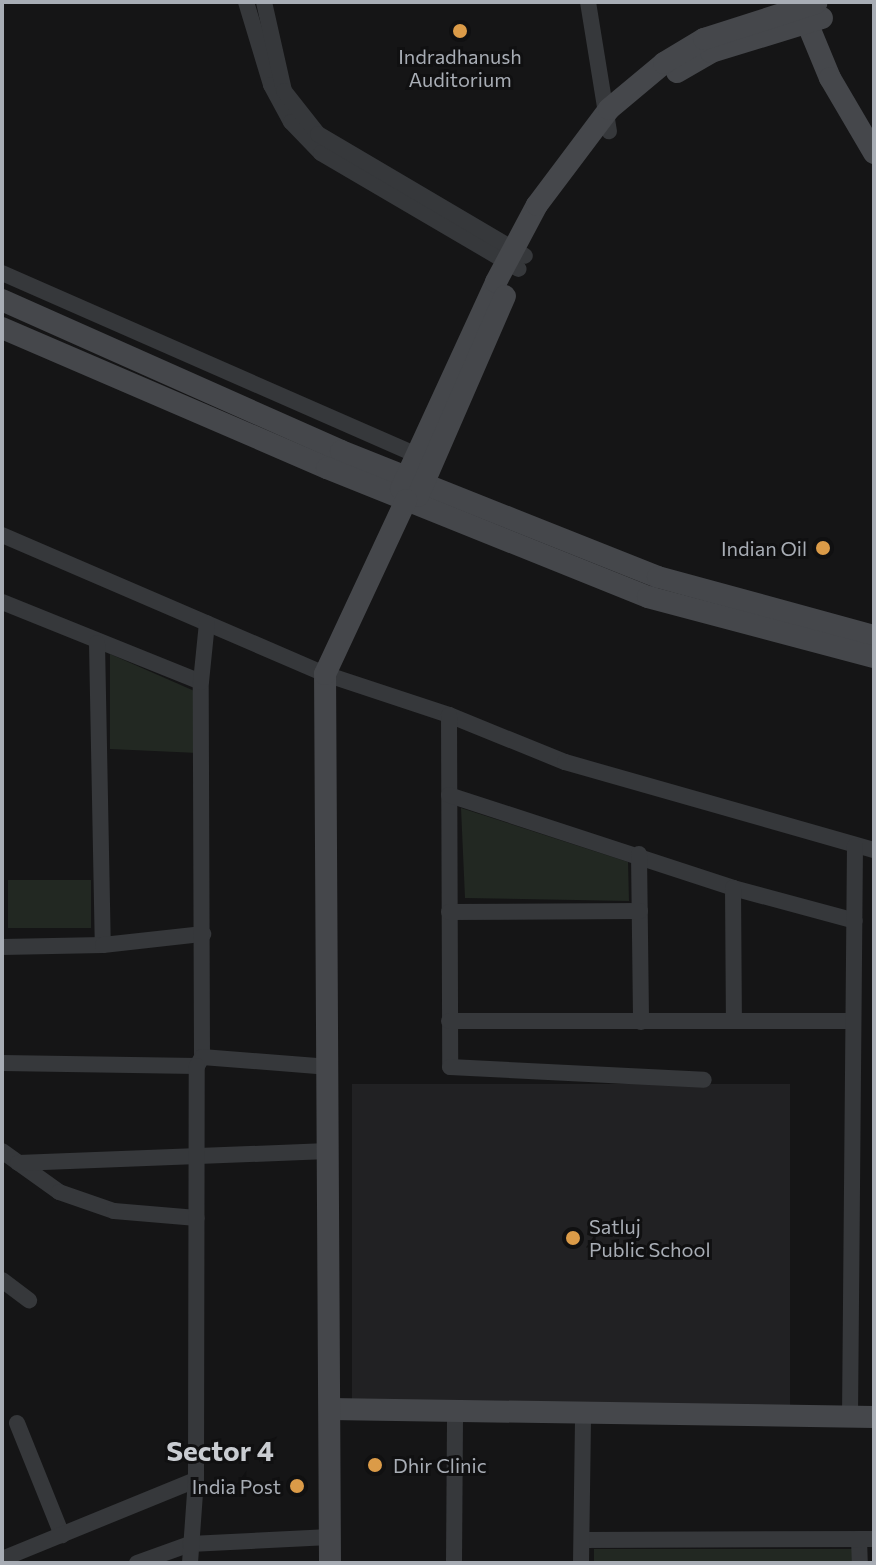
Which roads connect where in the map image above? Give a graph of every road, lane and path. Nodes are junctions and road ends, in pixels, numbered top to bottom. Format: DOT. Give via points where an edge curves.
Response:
graph roads {
  1 [pos="246,2"];
  2 [pos="264,2"];
  3 [pos="588,2"];
  4 [pos="810,9"];
  5 [pos="609,120"];
  6 [pos="874,125"];
  7 [pos="874,153"];
  8 [pos="516,259"];
  9 [pos="2,273"];
  10 [pos="2,300"];
  11 [pos="2,328"];
  12 [pos="416,455"];
  13 [pos="410,492"];
  14 [pos="2,535"];
  15 [pos="2,602"];
  16 [pos="207,623"];
  17 [pos="874,636"];
  18 [pos="97,643"];
  19 [pos="874,657"];
  20 [pos="325,674"];
  21 [pos="201,682"];
  22 [pos="449,715"];
  23 [pos="449,795"];
  24 [pos="855,846"];
  25 [pos="874,850"];
  26 [pos="639,854"];
  27 [pos="733,888"];
  28 [pos="640,911"];
  29 [pos="449,912"];
  30 [pos="855,921"];
  31 [pos="203,934"];
  32 [pos="103,945"];
  33 [pos="2,947"];
  34 [pos="449,1021"];
  35 [pos="734,1021"];
  36 [pos="853,1021"];
  37 [pos="641,1022"];
  38 [pos="199,1061"];
  39 [pos="2,1063"];
  40 [pos="330,1067"];
  41 [pos="704,1080"];
  42 [pos="2,1151"];
  43 [pos="328,1151"];
  44 [pos="197,1155"];
  45 [pos="18,1163"];
  46 [pos="197,1218"];
  47 [pos="2,1280"];
  48 [pos="29,1300"];
  49 [pos="330,1409"];
  50 [pos="455,1410"];
  51 [pos="583,1413"];
  52 [pos="850,1417"];
  53 [pos="874,1417"];
  54 [pos="17,1423"];
  55 [pos="196,1480"];
  56 [pos="62,1535"];
  57 [pos="330,1537"];
  58 [pos="866,1539"];
  59 [pos="582,1540"];
  60 [pos="190,1544"];
  61 [pos="2,1559"];
  62 [pos="137,1563"];
  63 [pos="190,1563"];
  64 [pos="330,1563"];
  65 [pos="454,1563"];
  66 [pos="581,1563"];
  67 [pos="860,1563"];
  1 -- 8 [label="street" via="271,85 291,122 311,143"];
  2 -- 8 [label="street" via="278,71 302,118 318,134"];
  3 -- 5 [label="street"];
  4 -- 5 [label="street" via="711,52"];
  4 -- 6 [label="street"];
  4 -- 7 [label="street" via="830,78"];
  5 -- 8 [label="street"];
  8 -- 12 [label="street"];
  8 -- 13 [label="street"];
  9 -- 12 [label="street"];
  10 -- 13 [label="street"];
  11 -- 13 [label="street"];
  12 -- 13 [label="street"];
  13 -- 17 [label="street" via="658,577"];
  13 -- 19 [label="street" via="648,597"];
  13 -- 20 [label="street"];
  14 -- 16 [label="street"];
  15 -- 18 [label="street"];
  16 -- 20 [label="street"];
  16 -- 21 [label="street"];
  18 -- 21 [label="street"];
  18 -- 32 [label="street"];
  20 -- 22 [label="street"];
  20 -- 40 [label="street"];
  21 -- 31 [label="street"];
  22 -- 23 [label="street"];
  22 -- 24 [label="street" via="565,762"];
  23 -- 26 [label="street"];
  23 -- 29 [label="street"];
  24 -- 25 [label="street"];
  24 -- 30 [label="street"];
  26 -- 27 [label="street"];
  26 -- 28 [label="street"];
  27 -- 30 [label="street"];
  27 -- 35 [label="street"];
  28 -- 29 [label="street"];
  28 -- 37 [label="street"];
  29 -- 34 [label="street"];
  30 -- 36 [label="street"];
  31 -- 32 [label="street"];
  31 -- 38 [label="street"];
  32 -- 33 [label="street"];
  34 -- 37 [label="street"];
  34 -- 41 [label="street" via="450,1067"];
  35 -- 36 [label="street"];
  35 -- 37 [label="street"];
  36 -- 52 [label="street"];
  38 -- 39 [label="street"];
  38 -- 40 [label="street"];
  38 -- 44 [label="street"];
  40 -- 43 [label="street"];
  42 -- 45 [label="street"];
  43 -- 44 [label="street"];
  43 -- 49 [label="street"];
  44 -- 45 [label="street"];
  44 -- 46 [label="street"];
  45 -- 46 [label="street" via="59,1192 114,1211"];
  46 -- 55 [label="street"];
  47 -- 48 [label="street"];
  49 -- 50 [label="street"];
  49 -- 57 [label="street"];
  50 -- 51 [label="street"];
  50 -- 65 [label="street"];
  51 -- 52 [label="street"];
  51 -- 59 [label="street"];
  52 -- 53 [label="street"];
  54 -- 56 [label="street"];
  55 -- 56 [label="street"];
  55 -- 60 [label="street"];
  56 -- 61 [label="street"];
  57 -- 60 [label="street"];
  57 -- 64 [label="street"];
  58 -- 59 [label="street"];
  58 -- 67 [label="street"];
  59 -- 66 [label="street"];
  60 -- 62 [label="street"];
  60 -- 63 [label="street"];
}
